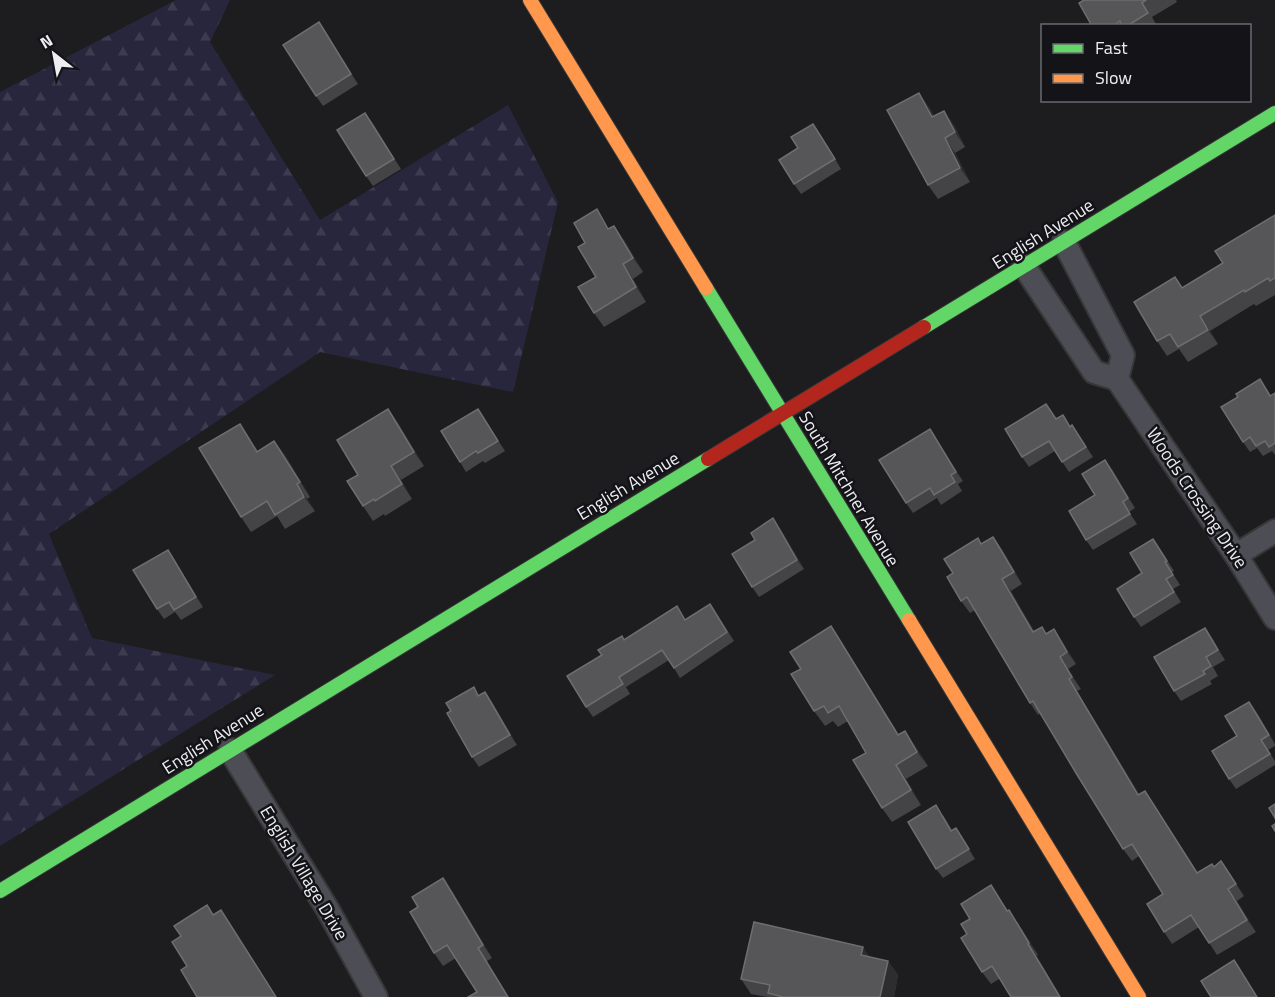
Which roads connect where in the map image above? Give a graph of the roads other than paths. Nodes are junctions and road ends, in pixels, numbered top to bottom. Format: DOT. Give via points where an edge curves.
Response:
graph roads {
  1 [pos="530,0"];
  2 [pos="1275,112"];
  3 [pos="1064,242"];
  4 [pos="1024,266"];
  5 [pos="1117,379"];
  6 [pos="782,414"];
  7 [pos="1275,531"];
  8 [pos="1236,555"];
  9 [pos="1275,618"];
  10 [pos="230,750"];
  11 [pos="0,891"];
  12 [pos="376,997"];
  13 [pos="1139,997"];
  1 -- 6 [label="street, South Mitchner Avenue"];
  2 -- 3 [label="street, English Avenue"];
  3 -- 4 [label="street, English Avenue"];
  3 -- 5 [label="street" via="1123,355"];
  4 -- 5 [label="street" via="1094,372"];
  4 -- 6 [label="street, English Avenue"];
  5 -- 8 [label="street, Woods Crossing Drive"];
  6 -- 10 [label="street, English Avenue"];
  6 -- 13 [label="street, South Mitchner Avenue"];
  7 -- 8 [label="street"];
  8 -- 9 [label="street, Woods Crossing Drive"];
  10 -- 11 [label="street, English Avenue"];
  10 -- 12 [label="street, English Village Drive"];
}
